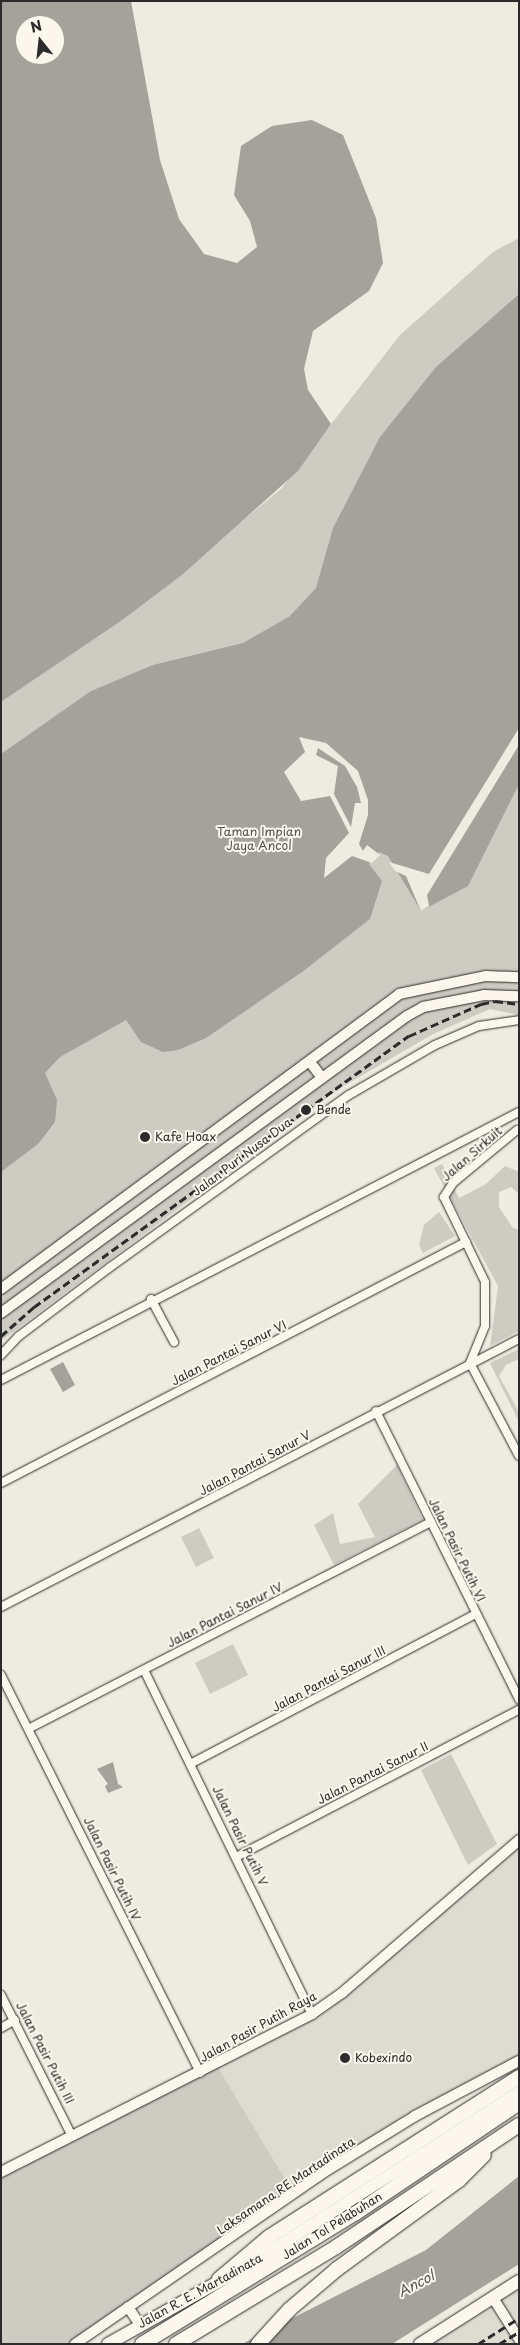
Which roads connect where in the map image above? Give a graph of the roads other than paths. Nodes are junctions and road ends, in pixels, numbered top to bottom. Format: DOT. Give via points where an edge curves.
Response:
graph roads {
  1 [pos="519,977"];
  2 [pos="519,996"];
  3 [pos="519,1020"];
  4 [pos="310,1062"];
  5 [pos="322,1078"];
  6 [pos="519,1112"];
  7 [pos="518,1130"];
  8 [pos="466,1242"];
  9 [pos="1,1289"];
  10 [pos="151,1299"];
  11 [pos="1,1313"];
  12 [pos="519,1339"];
  13 [pos="174,1342"];
  14 [pos="1,1355"];
  15 [pos="470,1363"];
  16 [pos="1,1380"];
  17 [pos="376,1411"];
  18 [pos="519,1456"];
  19 [pos="1,1483"];
  20 [pos="431,1522"];
  21 [pos="1,1607"];
  22 [pos="476,1614"];
  23 [pos="144,1670"];
  24 [pos="1,1675"];
  25 [pos="519,1699"];
  26 [pos="519,1710"];
  27 [pos="30,1728"];
  28 [pos="192,1763"];
  29 [pos="519,1840"];
  30 [pos="238,1856"];
  31 [pos="1,1995"];
  32 [pos="312,2014"];
  33 [pos="15,2020"];
  34 [pos="1,2028"];
  35 [pos="519,2061"];
  36 [pos="200,2073"];
  37 [pos="519,2077"];
  38 [pos="519,2092"];
  39 [pos="519,2103"];
  40 [pos="513,2129"];
  41 [pos="74,2133"];
  42 [pos="1,2172"];
  43 [pos="219,2279"];
  44 [pos="519,2281"];
  45 [pos="493,2298"];
  46 [pos="128,2308"];
  47 [pos="140,2325"];
  48 [pos="519,2339"];
  49 [pos="75,2344"];
  50 [pos="108,2344"];
  51 [pos="142,2344"];
  52 [pos="176,2344"];
  53 [pos="258,2344"];
  54 [pos="420,2344"];
  1 -- 4 [label="street" via="479,977 399,994"];
  2 -- 5 [label="street" via="484,995 423,1007"];
  3 -- 14 [label="street, Jalan Puri Nusa Dua" via="479,1026 435,1045 349,1095 109,1268 19,1336"];
  4 -- 5 [label="street"];
  4 -- 9 [label="street"];
  5 -- 11 [label="street"];
  6 -- 10 [label="street"];
  7 -- 8 [label="street, Jalan Sirkuit" via="467,1171 445,1194 446,1206"];
  8 -- 15 [label="street, Jalan Sirkuit" via="480,1267 487,1302 485,1326"];
  8 -- 19 [label="street, Jalan Pantai Sanur VI"];
  10 -- 13 [label="street"];
  10 -- 16 [label="street"];
  12 -- 15 [label="street, Jalan Pantai Sanur V"];
  15 -- 17 [label="street, Jalan Pantai Sanur V"];
  15 -- 18 [label="street"];
  17 -- 20 [label="street, Jalan Pasir Putih VI"];
  17 -- 21 [label="street, Jalan Pantai Sanur V"];
  20 -- 22 [label="street, Jalan Pasir Putih VI"];
  20 -- 23 [label="street, Jalan Pantai Sanur IV"];
  22 -- 25 [label="street, Jalan Pasir Putih VI"];
  22 -- 28 [label="street, Jalan Pantai Sanur III"];
  23 -- 27 [label="street, Jalan Pantai Sanur IV"];
  23 -- 28 [label="street, Jalan Pasir Putih V"];
  24 -- 27 [label="street, Jalan Pasir Putih IV"];
  26 -- 30 [label="street, Jalan Pantai Sanur II"];
  27 -- 36 [label="street, Jalan Pasir Putih IV"];
  28 -- 30 [label="street, Jalan Pasir Putih V"];
  29 -- 32 [label="street, Jalan Pasir Putih Raya" via="342,1993"];
  30 -- 32 [label="street, Jalan Pasir Putih V"];
  31 -- 33 [label="street, Jalan Pasir Putih III"];
  32 -- 36 [label="street, Jalan Pasir Putih Raya"];
  33 -- 34 [label="street"];
  33 -- 41 [label="street, Jalan Pasir Putih III"];
  35 -- 46 [label="street, Laksamana RE Martadinata" via="415,2116 329,2169"];
  36 -- 41 [label="street, Jalan Pasir Putih Raya"];
  37 -- 43 [label="highway" via="268,2238"];
  38 -- 43 [label="highway, Jalan R. E. Martadinata" via="366,2192 252,2263"];
  39 -- 51 [label="highway, Jalan Tol Pelabuhan" via="356,2213"];
  40 -- 52 [label="highway, Jalan Tol Pelabuhan" via="336,2247"];
  40 -- 53 [label="highway" via="459,2180 290,2309"];
  41 -- 42 [label="street, Jalan Pasir Putih Raya"];
  43 -- 47 [label="highway, Jalan R. E. Martadinata"];
  44 -- 45 [label="highway"];
  45 -- 48 [label="street"];
  45 -- 54 [label="highway"];
  46 -- 47 [label="street"];
  46 -- 49 [label="street, Laksamana RE Martadinata"];
  47 -- 50 [label="highway, Jalan R. E. Martadinata"];
}
